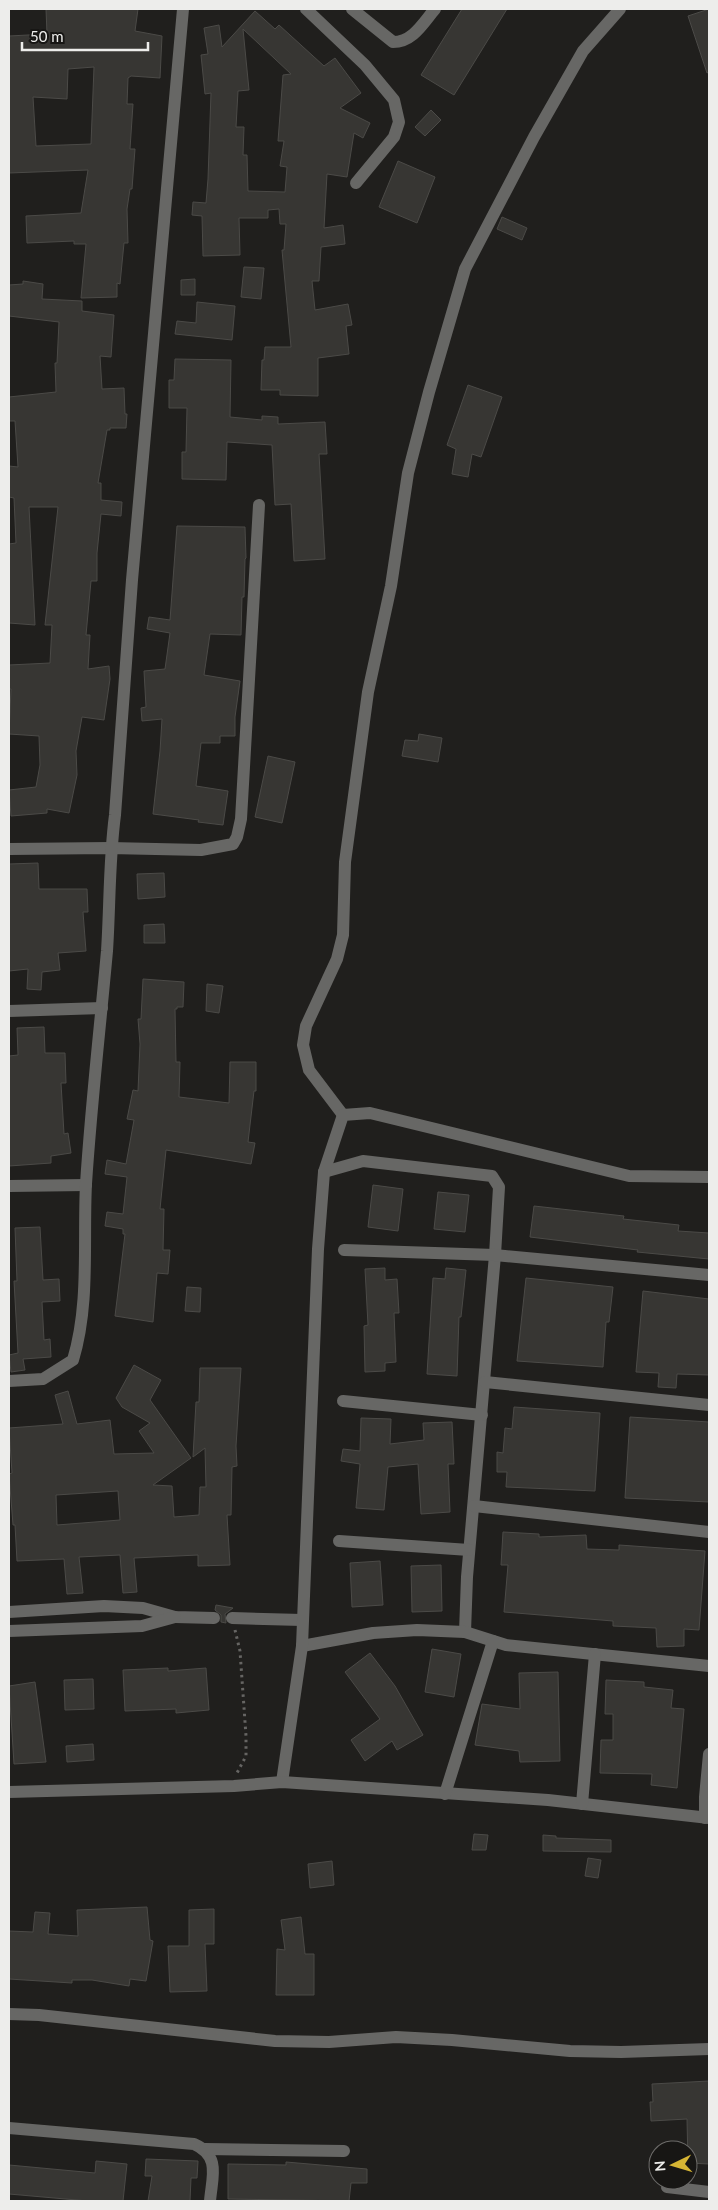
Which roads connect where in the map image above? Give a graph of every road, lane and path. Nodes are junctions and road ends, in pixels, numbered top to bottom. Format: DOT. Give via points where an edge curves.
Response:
graph roads {
  1 [pos="184,9"];
  2 [pos="306,9"];
  3 [pos="352,9"];
  4 [pos="435,9"];
  5 [pos="620,9"];
  6 [pos="356,182"];
  7 [pos="259,505"];
  8 [pos="110,848"];
  9 [pos="9,849"];
  10 [pos="102,1008"];
  11 [pos="9,1011"];
  12 [pos="343,1115"];
  13 [pos="324,1172"];
  14 [pos="709,1177"];
  15 [pos="86,1185"];
  16 [pos="9,1186"];
  17 [pos="344,1250"];
  18 [pos="495,1255"];
  19 [pos="709,1275"];
  20 [pos="9,1381"];
  21 [pos="485,1382"];
  22 [pos="343,1401"];
  23 [pos="709,1405"];
  24 [pos="482,1415"];
  25 [pos="474,1506"];
  26 [pos="709,1532"];
  27 [pos="340,1541"];
  28 [pos="469,1550"];
  29 [pos="9,1612"];
  30 [pos="175,1617"];
  31 [pos="214,1618"];
  32 [pos="232,1618"];
  33 [pos="302,1620"];
  34 [pos="9,1631"];
  35 [pos="465,1632"];
  36 [pos="493,1641"];
  37 [pos="302,1646"];
  38 [pos="595,1654"];
  39 [pos="709,1666"];
  40 [pos="709,1754"];
  41 [pos="282,1782"];
  42 [pos="234,1786"];
  43 [pos="9,1792"];
  44 [pos="445,1794"];
  45 [pos="582,1804"];
  46 [pos="707,1818"];
  47 [pos="9,2014"];
  48 [pos="709,2049"];
  49 [pos="9,2128"];
  50 [pos="205,2149"];
  51 [pos="344,2151"];
  52 [pos="688,2190"];
  53 [pos="709,2192"];
  54 [pos="210,2201"];
  1 -- 8 [label="street"];
  2 -- 6 [label="street" via="365,65 394,100 399,122 394,137"];
  3 -- 4 [label="street" via="393,42 401,42 410,39"];
  5 -- 12 [label="street" via="583,52 465,269 408,473 391,586 368,692 346,862 343,934 337,959 306,1026 303,1045 309,1070"];
  7 -- 8 [label="street" via="241,819 237,837 233,844 202,850"];
  8 -- 9 [label="street"];
  8 -- 10 [label="street" via="109,920"];
  10 -- 11 [label="street"];
  10 -- 15 [label="street"];
  12 -- 13 [label="street"];
  12 -- 14 [label="street" via="370,1113 629,1176"];
  13 -- 18 [label="street" via="363,1161 492,1176 499,1188"];
  13 -- 33 [label="street"];
  15 -- 16 [label="street"];
  15 -- 20 [label="street" via="85,1268 79,1342 73,1360 43,1379"];
  17 -- 18 [label="street"];
  18 -- 19 [label="street"];
  18 -- 21 [label="street"];
  21 -- 23 [label="street"];
  21 -- 24 [label="street"];
  22 -- 24 [label="street"];
  24 -- 25 [label="street"];
  25 -- 26 [label="street"];
  25 -- 28 [label="street"];
  27 -- 28 [label="street"];
  28 -- 35 [label="street"];
  29 -- 30 [label="street" via="104,1606 143,1608"];
  30 -- 31 [label="street"];
  30 -- 34 [label="street" via="142,1626"];
  32 -- 33 [label="street"];
  32 -- 42 [label="path" via="240,1651 246,1736 246,1756 237,1771"];
  33 -- 37 [label="street"];
  35 -- 36 [label="street"];
  35 -- 37 [label="street" via="417,1630 374,1633"];
  36 -- 38 [label="street"];
  36 -- 44 [label="street"];
  37 -- 41 [label="street"];
  38 -- 39 [label="street"];
  38 -- 45 [label="street"];
  40 -- 46 [label="street" via="705,1797"];
  41 -- 42 [label="street"];
  41 -- 44 [label="street"];
  42 -- 43 [label="street"];
  44 -- 45 [label="street"];
  45 -- 46 [label="street"];
  47 -- 48 [label="street" via="275,2041 329,2042 396,2037 621,2052"];
  49 -- 50 [label="street" via="194,2144"];
  50 -- 51 [label="street"];
  50 -- 54 [label="street" via="214,2161"];
  52 -- 53 [label="street"];
}
